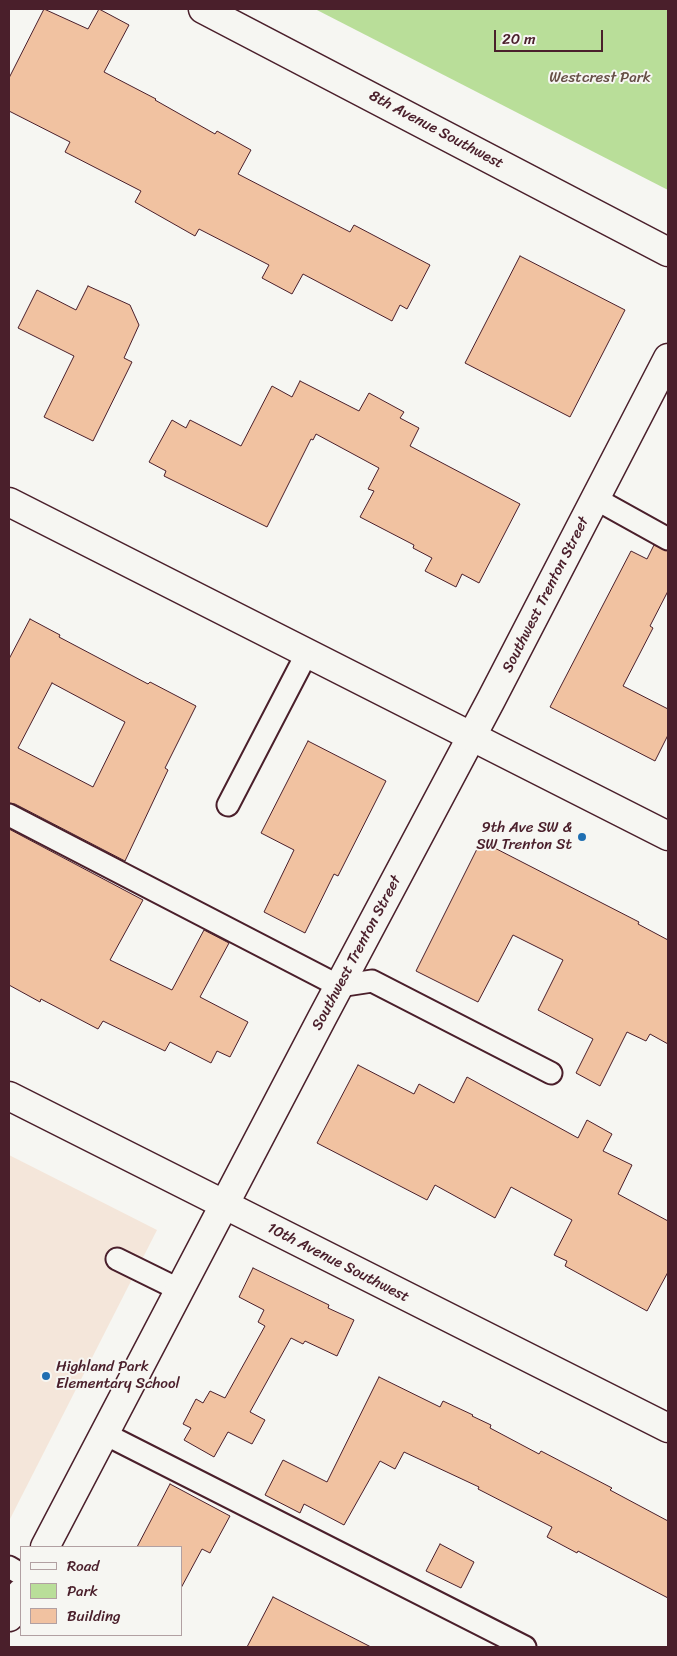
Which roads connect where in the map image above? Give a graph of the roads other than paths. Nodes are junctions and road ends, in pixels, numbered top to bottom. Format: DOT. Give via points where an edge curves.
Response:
graph roads {
  1 [pos="203,9"];
  2 [pos="668,252"];
  3 [pos="668,358"];
  4 [pos="596,499"];
  5 [pos="9,502"];
  6 [pos="668,539"];
  7 [pos="307,653"];
  8 [pos="472,737"];
  9 [pos="228,805"];
  10 [pos="9,815"];
  11 [pos="668,836"];
  12 [pos="339,986"];
  13 [pos="551,1073"];
  14 [pos="9,1096"];
  15 [pos="224,1206"];
  16 [pos="117,1258"];
  17 [pos="180,1290"];
  18 [pos="668,1428"];
  19 [pos="105,1434"];
  20 [pos="46,1546"];
  21 [pos="9,1567"];
  22 [pos="20,1573"];
  23 [pos="20,1595"];
  24 [pos="9,1617"];
  25 [pos="525,1647"];
  1 -- 2 [label="street, 8th Avenue Southwest"];
  3 -- 4 [label="street, Southwest Trenton Street"];
  4 -- 6 [label="lane"];
  4 -- 8 [label="street, Southwest Trenton Street"];
  5 -- 7 [label="street"];
  7 -- 8 [label="street"];
  7 -- 9 [label="lane"];
  8 -- 11 [label="street"];
  8 -- 12 [label="street, Southwest Trenton Street"];
  10 -- 12 [label="lane"];
  12 -- 13 [label="lane" via="372,981"];
  12 -- 15 [label="street, Southwest Trenton Street"];
  14 -- 15 [label="street, 10th Avenue Southwest"];
  15 -- 17 [label="street, Southwest Trenton Street"];
  15 -- 18 [label="street, 10th Avenue Southwest"];
  16 -- 17 [label="lane"];
  17 -- 19 [label="street, Southwest Trenton Street"];
  19 -- 20 [label="street, Southwest Trenton Street"];
  19 -- 25 [label="lane"];
  21 -- 22 [label="lane"];
  23 -- 24 [label="street"];
}
